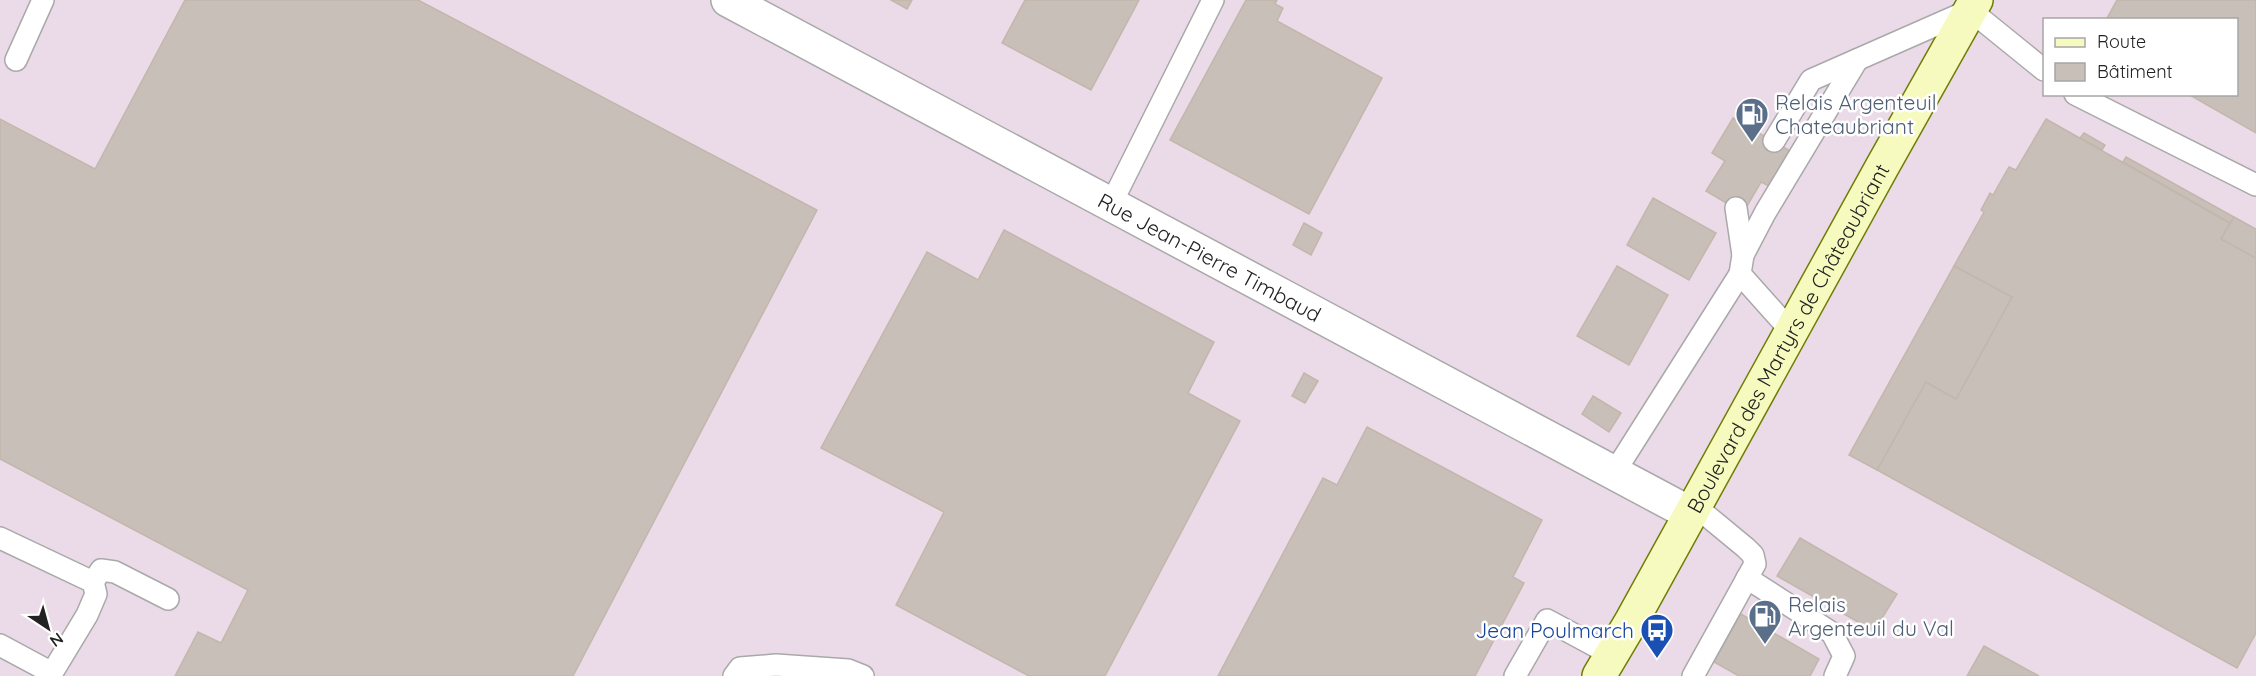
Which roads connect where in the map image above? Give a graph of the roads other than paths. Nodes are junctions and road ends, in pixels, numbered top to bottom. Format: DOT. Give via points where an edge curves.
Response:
graph roads {
  1 [pos="43,0"];
  2 [pos="728,0"];
  3 [pos="1213,0"];
  4 [pos="1973,5"];
  5 [pos="15,60"];
  6 [pos="1857,60"];
  7 [pos="2043,69"];
  8 [pos="2079,96"];
  9 [pos="1774,141"];
  10 [pos="2256,185"];
  11 [pos="1111,204"];
  12 [pos="1736,208"];
  13 [pos="1742,265"];
  14 [pos="1791,331"];
  15 [pos="1614,473"];
  16 [pos="1693,510"];
  17 [pos="0,538"];
  18 [pos="1747,578"];
  19 [pos="93,582"];
  20 [pos="168,599"];
  21 [pos="0,645"];
  22 [pos="1605,665"];
  23 [pos="804,672"];
  24 [pos="52,674"];
  25 [pos="734,676"];
  26 [pos="863,676"];
  27 [pos="1515,676"];
  28 [pos="1693,676"];
  29 [pos="1835,676"];
  1 -- 5 [label="lane"];
  2 -- 11 [label="street, Rue Jean-Pierre Timbaud"];
  3 -- 11 [label="lane"];
  4 -- 6 [label="lane"];
  4 -- 7 [label="lane"];
  4 -- 14 [label="main road, Boulevard des Martyrs de Châteaubriant"];
  6 -- 9 [label="lane" via="1811,80"];
  6 -- 13 [label="lane" via="1765,213"];
  8 -- 10 [label="lane"];
  11 -- 15 [label="street, Rue Jean-Pierre Timbaud"];
  12 -- 13 [label="lane"];
  13 -- 14 [label="lane"];
  13 -- 15 [label="lane"];
  14 -- 16 [label="main road, Boulevard des Martyrs de Châteaubriant"];
  15 -- 16 [label="street, Rue Jean-Pierre Timbaud"];
  16 -- 18 [label="lane" via="1753,555 1755,564"];
  16 -- 22 [label="main road, Boulevard des Martyrs de Châteaubriant"];
  17 -- 19 [label="lane"];
  18 -- 28 [label="lane"];
  18 -- 29 [label="lane" via="1832,633 1844,656"];
  19 -- 20 [label="lane" via="101,570 115,572"];
  19 -- 24 [label="lane" via="96,594 87,615"];
  21 -- 24 [label="lane"];
  22 -- 27 [label="lane" via="1547,620"];
  23 -- 25 [label="lane" via="776,665 741,668"];
  23 -- 26 [label="lane" via="848,670"];
}
